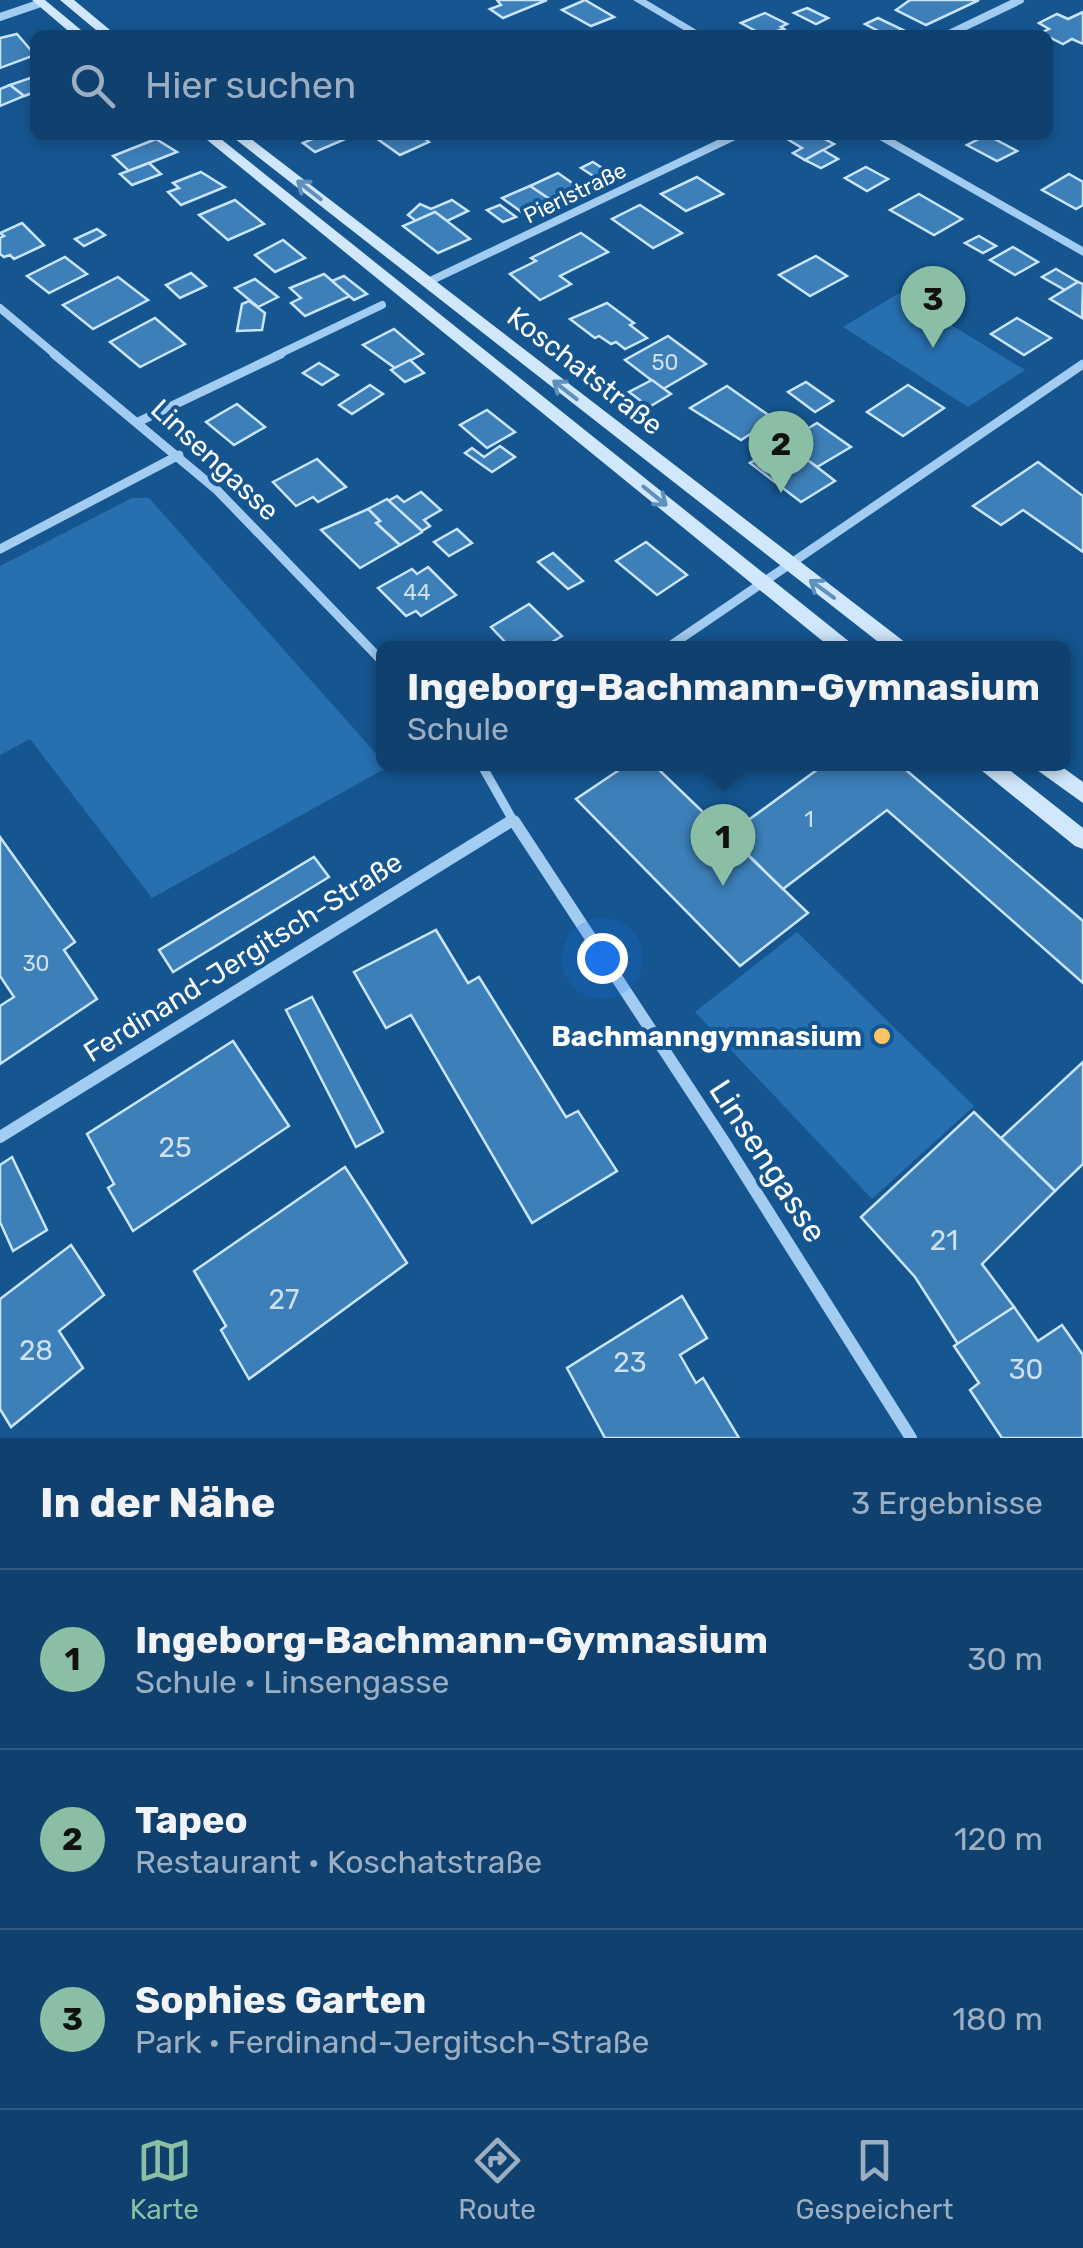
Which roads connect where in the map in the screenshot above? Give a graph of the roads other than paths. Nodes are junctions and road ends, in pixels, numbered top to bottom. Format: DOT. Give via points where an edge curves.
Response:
graph roads {
  1 [pos="66,0"];
  2 [pos="638,0"];
  3 [pos="1020,0"];
  4 [pos="39,1"];
  5 [pos="0,16"];
  6 [pos="75,30"];
  7 [pos="104,30"];
  8 [pos="691,30"];
  9 [pos="957,30"];
  10 [pos="214,140"];
  11 [pos="244,140"];
  12 [pos="726,140"];
  13 [pos="886,140"];
  14 [pos="1083,252"];
  15 [pos="428,282"];
  16 [pos="382,305"];
  17 [pos="0,308"];
  18 [pos="1083,364"];
  19 [pos="138,422"];
  20 [pos="179,455"];
  21 [pos="0,549"];
  22 [pos="788,564"];
  23 [pos="763,582"];
  24 [pos="677,641"];
  25 [pos="835,641"];
  26 [pos="890,641"];
  27 [pos="376,655"];
  28 [pos="491,771"];
  29 [pos="997,771"];
  30 [pos="1053,771"];
  31 [pos="1083,794"];
  32 [pos="513,820"];
  33 [pos="1083,840"];
  34 [pos="0,1137"];
  35 [pos="911,1438"];
  1 -- 7 [label="main road"];
  2 -- 8 [label="street"];
  3 -- 9 [label="street"];
  4 -- 5 [label="street"];
  4 -- 6 [label="main road"];
  10 -- 23 [label="main road, Koschatstraße, one-way"];
  15 -- 11 [label="main road, Koschatstraße, one-way"];
  12 -- 15 [label="street, Pierlstraße"];
  13 -- 14 [label="street"];
  22 -- 15 [label="main road, Koschatstraße, one-way"];
  16 -- 19 [label="street"];
  17 -- 19 [label="street, Linsengasse"];
  18 -- 22 [label="street"];
  19 -- 20 [label="street, Linsengasse"];
  20 -- 21 [label="street"];
  20 -- 27 [label="street, Linsengasse"];
  22 -- 23 [label="street"];
  26 -- 22 [label="main road, Koschatstraße, one-way"];
  23 -- 24 [label="street"];
  23 -- 25 [label="main road, Koschatstraße"];
  28 -- 32 [label="street, Linsengasse"];
  29 -- 33 [label="main road"];
  30 -- 31 [label="main road"];
  32 -- 34 [label="street, Ferdinand-Jergitsch-Straße"];
  32 -- 35 [label="street, Linsengasse"];
}
